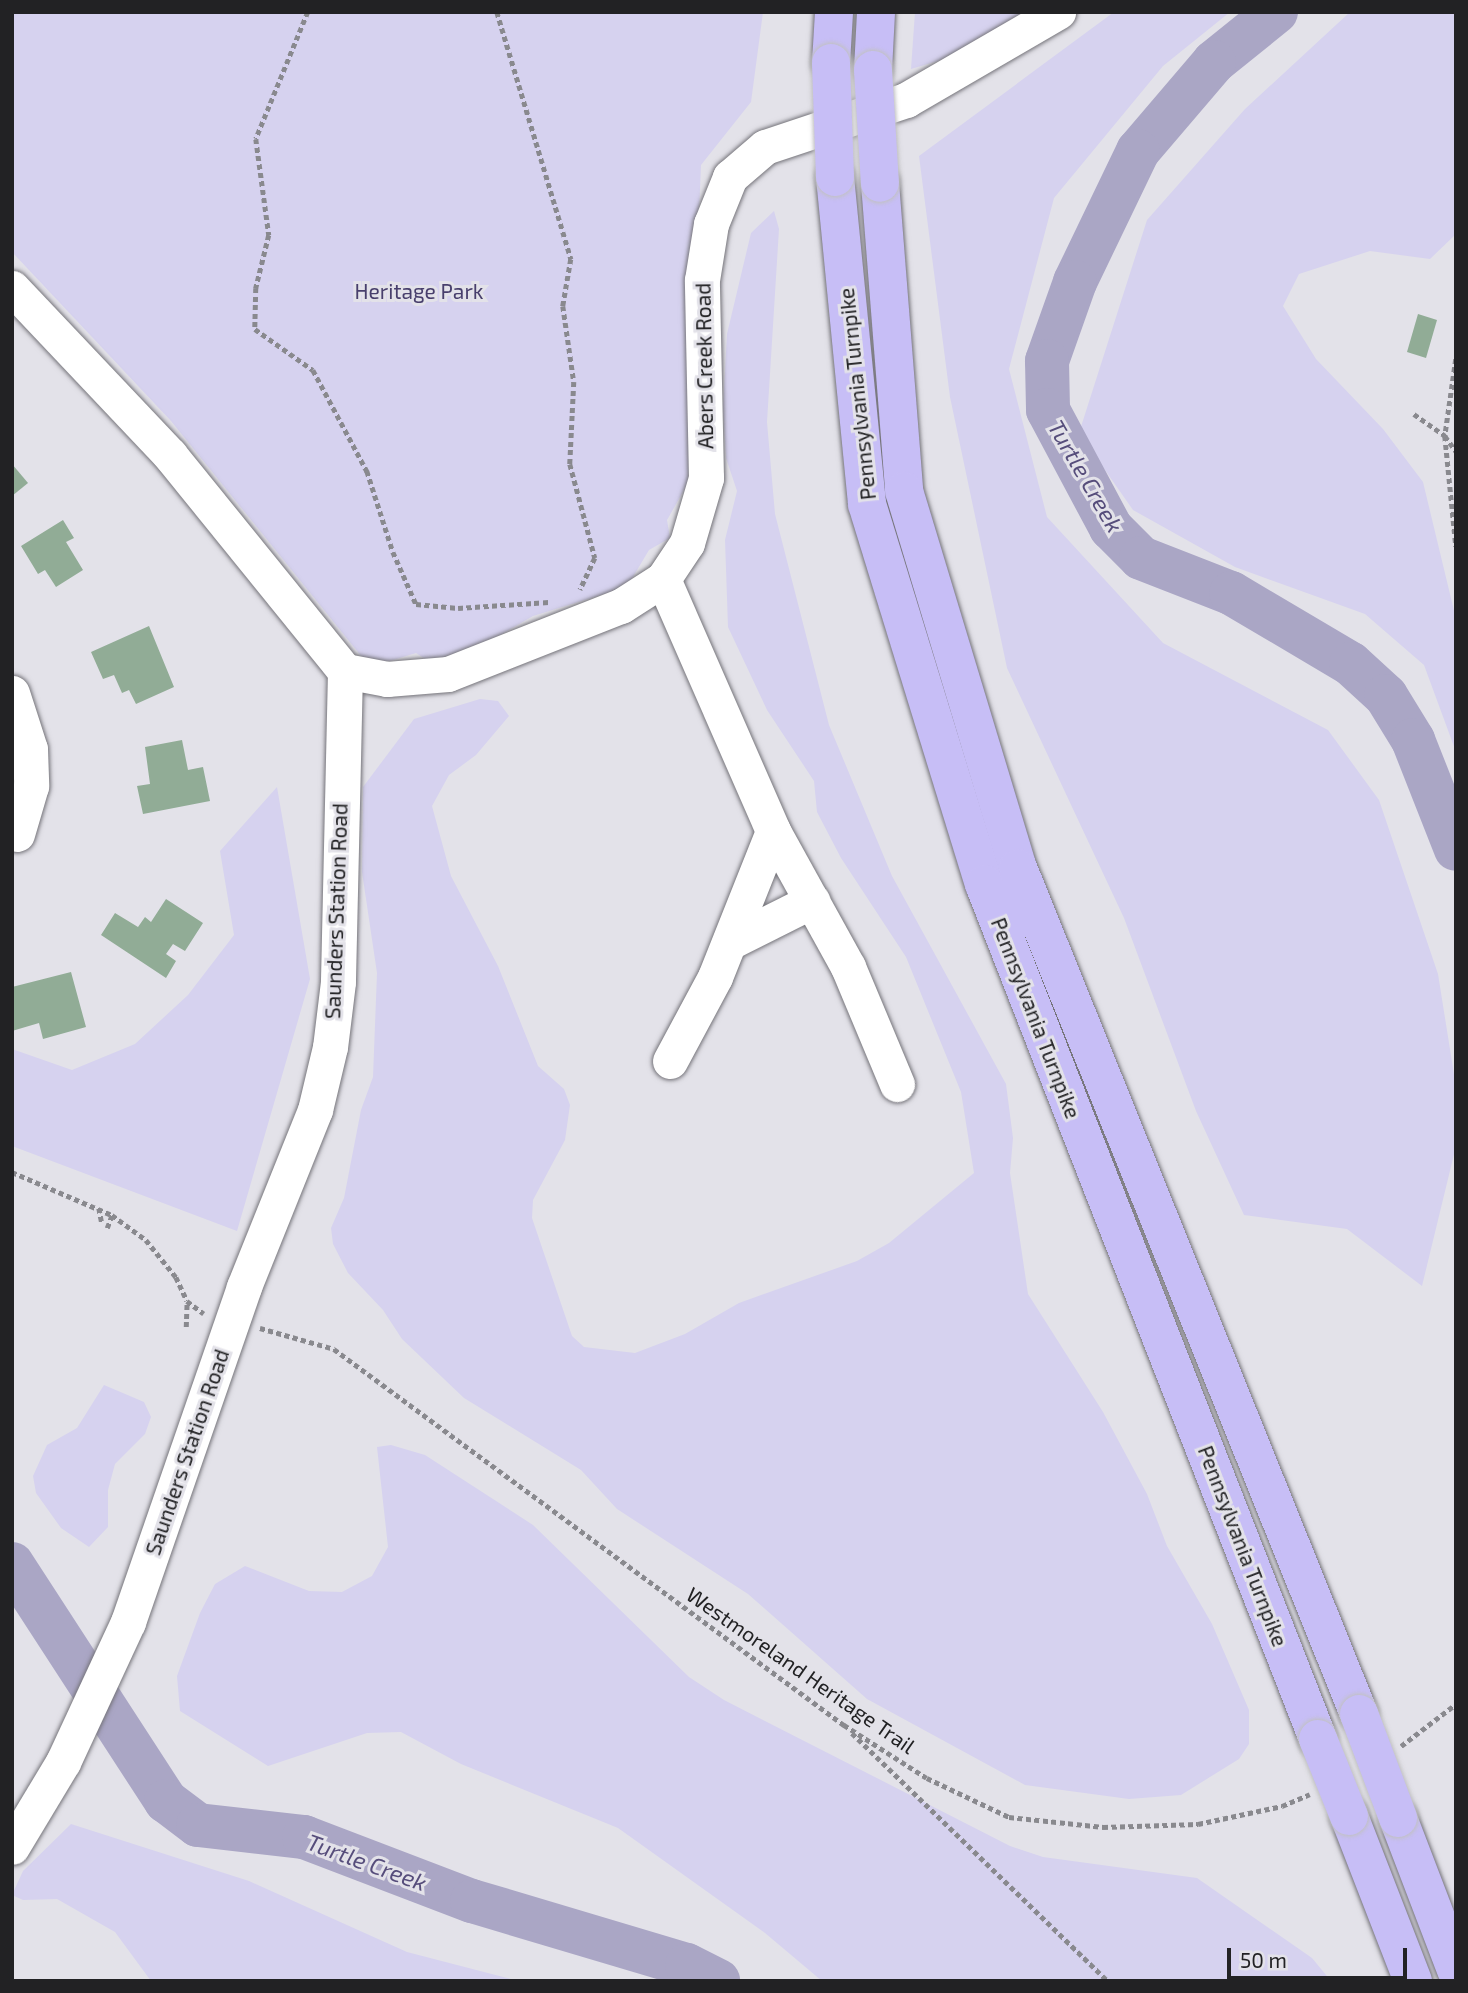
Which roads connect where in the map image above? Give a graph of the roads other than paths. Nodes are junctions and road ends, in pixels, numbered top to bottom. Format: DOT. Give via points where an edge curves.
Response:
graph roads {
  1 [pos="834,12"];
  2 [pos="876,12"];
  3 [pos="1058,12"];
  4 [pos="12,288"];
  5 [pos="663,579"];
  6 [pos="345,671"];
  7 [pos="12,693"];
  8 [pos="773,831"];
  9 [pos="18,834"];
  10 [pos="812,901"];
  11 [pos="730,942"];
  12 [pos="670,1061"];
  13 [pos="897,1084"];
  14 [pos="12,1847"];
  15 [pos="1456,1970"];
  16 [pos="1413,1981"];
  1 -- 16 [label="highway, Pennsylvania Turnpike, bridge" via="835,177 867,503 984,884"];
  2 -- 15 [label="highway, Pennsylvania Turnpike, bridge" via="873,70 904,491 1018,868 1359,1714"];
  3 -- 5 [label="street, Abers Creek Road" via="906,100 765,148 730,177 711,224 702,280 706,478 687,542"];
  4 -- 6 [label="street" via="170,456"];
  5 -- 6 [label="street, Abers Creek Road" via="621,606 448,674 387,679"];
  5 -- 8 [label="street"];
  6 -- 14 [label="street, Saunders Station Road" via="338,982 330,1047 314,1110 244,1287 128,1622 63,1762"];
  7 -- 9 [label="street" via="30,748 31,786"];
  8 -- 10 [label="street"];
  8 -- 11 [label="street"];
  10 -- 11 [label="street"];
  10 -- 13 [label="street" via="848,967"];
  11 -- 12 [label="street"];
}
